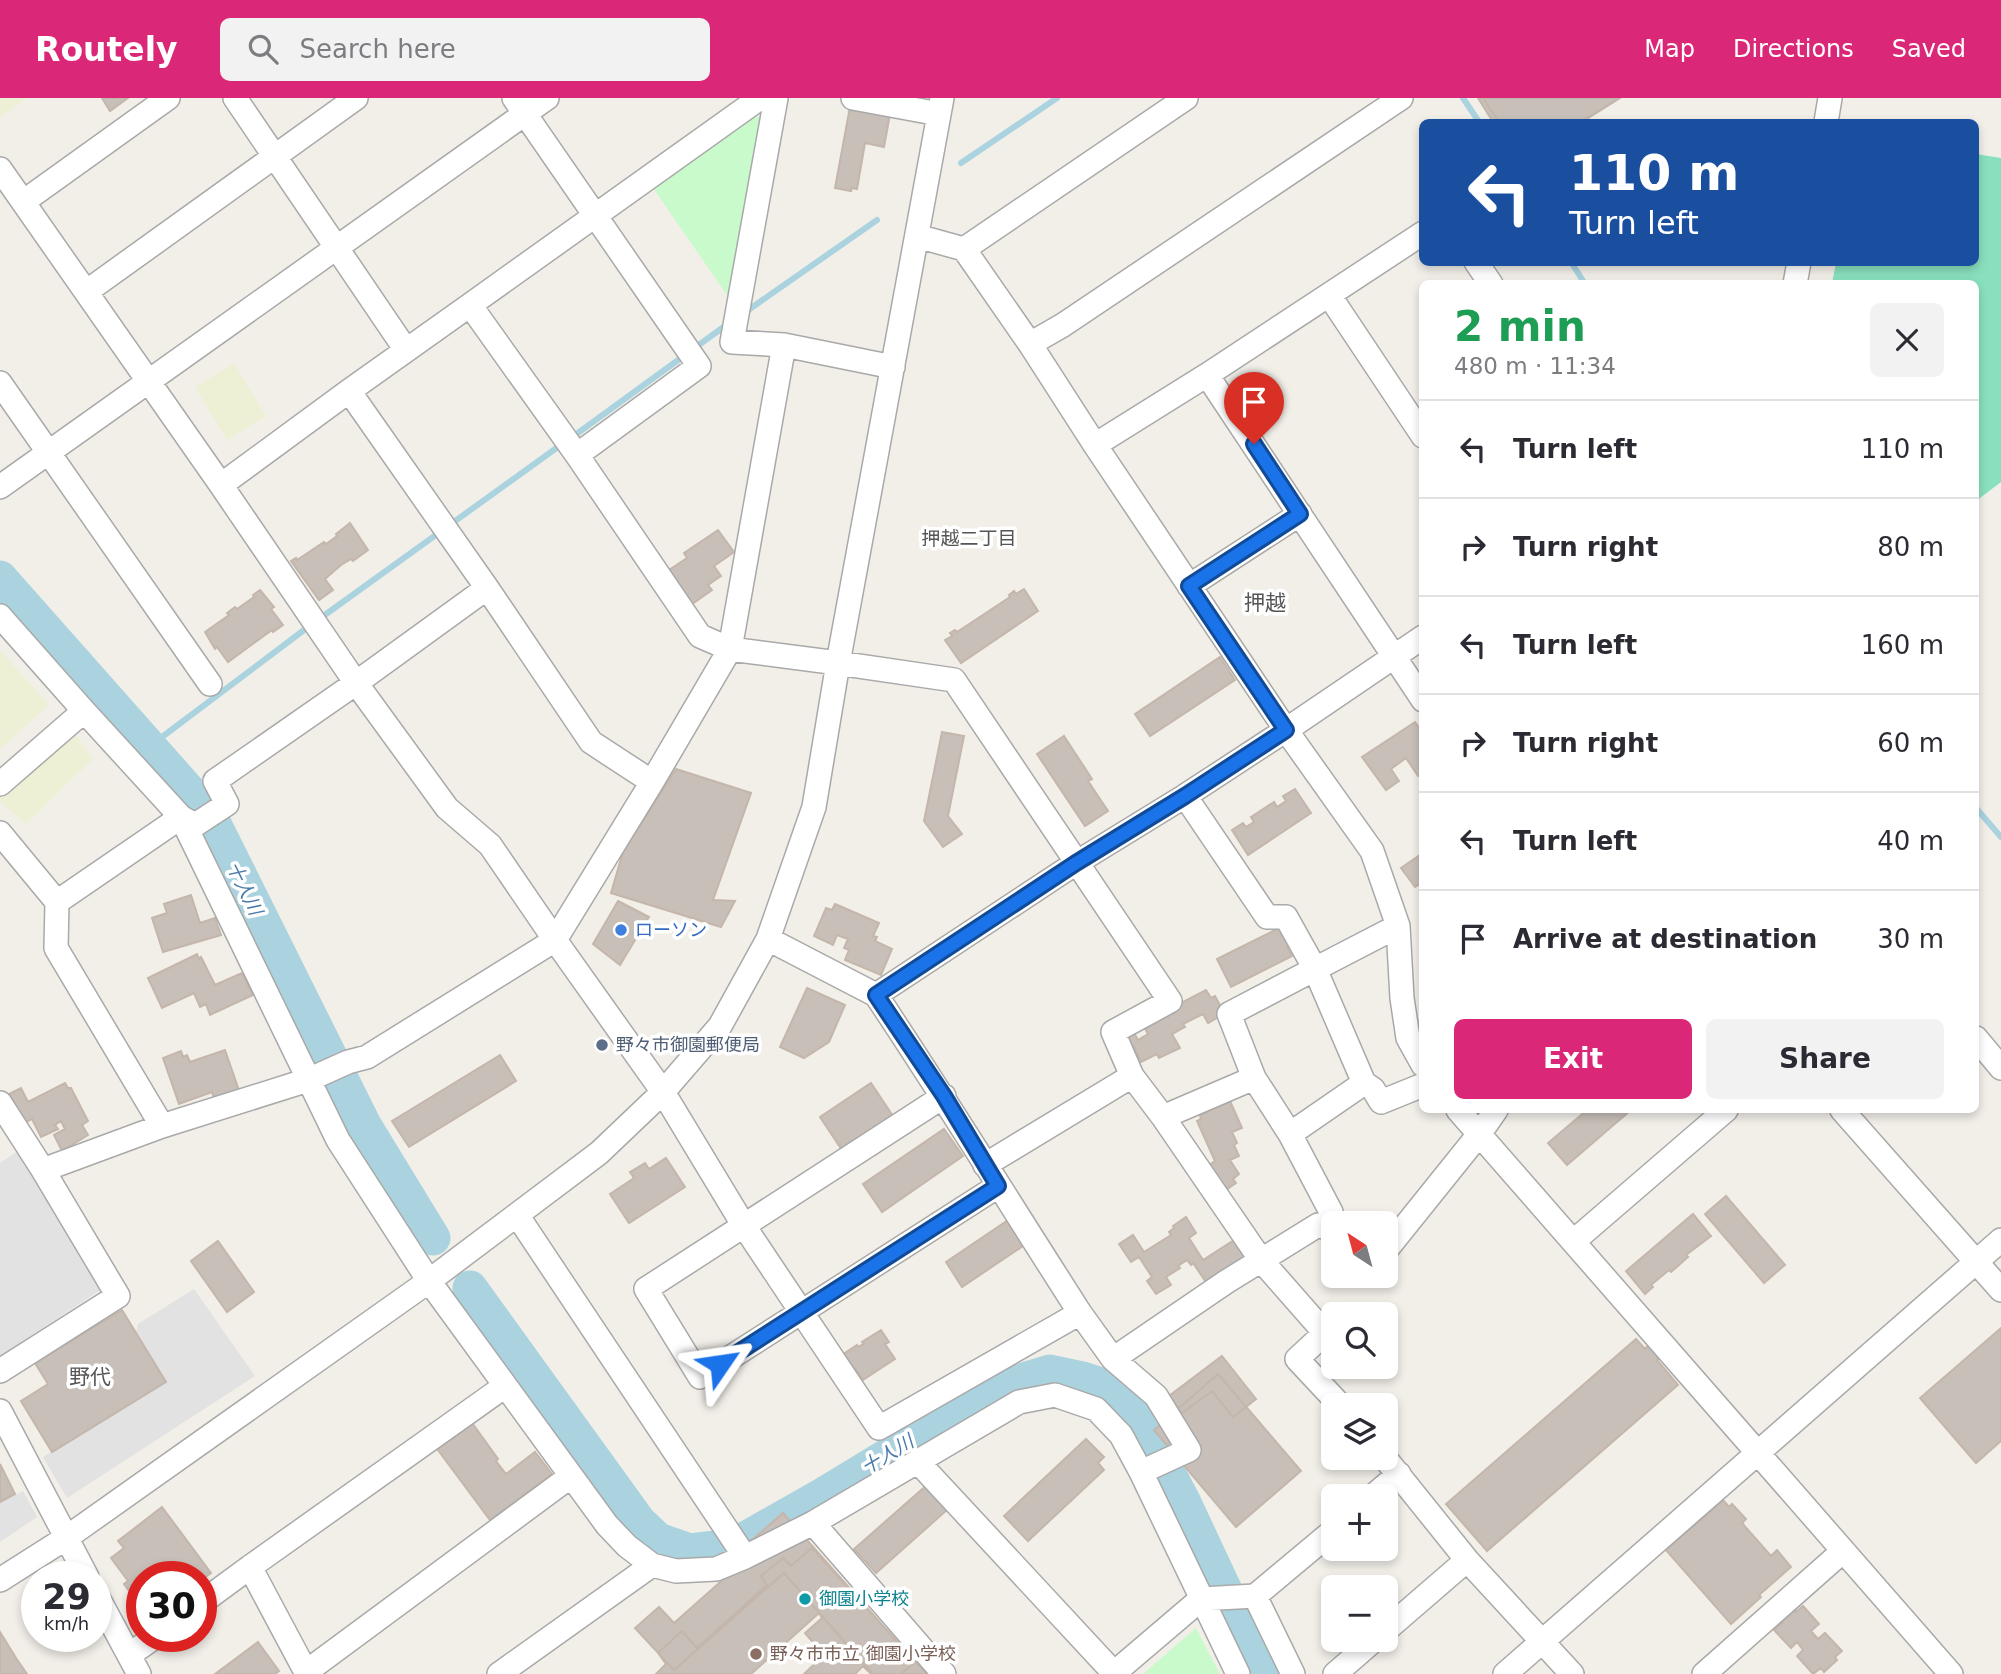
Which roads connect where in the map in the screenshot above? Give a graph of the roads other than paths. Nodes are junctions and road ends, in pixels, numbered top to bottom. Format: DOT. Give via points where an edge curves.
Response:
graph roads {
  1 [pos="168,98"];
  2 [pos="235,98"];
  3 [pos="356,98"];
  4 [pos="547,98"];
  5 [pos="760,98"];
  6 [pos="776,98"];
  7 [pos="853,98"];
  8 [pos="1186,98"];
  9 [pos="1401,98"];
  10 [pos="1830,98"];
  11 [pos="519,106"];
  12 [pos="941,106"];
  13 [pos="1826,119"];
  14 [pos="275,158"];
  15 [pos="0,169"];
  16 [pos="23,202"];
  17 [pos="596,216"];
  18 [pos="917,236"];
  19 [pos="1419,236"];
  20 [pos="335,248"];
  21 [pos="964,249"];
  22 [pos="86,292"];
  23 [pos="1329,295"];
  24 [pos="470,305"];
  25 [pos="734,328"];
  26 [pos="1030,344"];
  27 [pos="784,345"];
  28 [pos="406,350"];
  29 [pos="693,357"];
  30 [pos="893,367"];
  31 [pos="1207,375"];
  32 [pos="150,382"];
  33 [pos="0,383"];
  34 [pos="349,391"];
  35 [pos="1419,430"];
  36 [pos="570,445"];
  37 [pos="1095,445"];
  38 [pos="48,453"];
  39 [pos="221,485"];
  40 [pos="0,487"];
  41 [pos="1300,514"];
  42 [pos="1189,586"];
  43 [pos="487,588"];
  44 [pos="0,615"];
  45 [pos="1419,640"];
  46 [pos="730,649"];
  47 [pos="1394,657"];
  48 [pos="838,663"];
  49 [pos="356,683"];
  50 [pos="210,684"];
  51 [pos="1419,694"];
  52 [pos="83,711"];
  53 [pos="1286,730"];
  54 [pos="652,782"];
  55 [pos="0,784"];
  56 [pos="1185,796"];
  57 [pos="188,821"];
  58 [pos="0,834"];
  59 [pos="1076,863"];
  60 [pos="57,902"];
  61 [pos="1398,926"];
  62 [pos="768,939"];
  63 [pos="555,940"];
  64 [pos="1315,969"];
  65 [pos="876,995"];
  66 [pos="1979,1042"];
  67 [pos="1419,1058"];
  68 [pos="2001,1068"];
  69 [pos="1132,1076"];
  70 [pos="313,1077"];
  71 [pos="1254,1078"];
  72 [pos="1364,1083"];
  73 [pos="1419,1087"];
  74 [pos="663,1092"];
  75 [pos="944,1096"];
  76 [pos="0,1103"];
  77 [pos="1461,1113"];
  78 [pos="1494,1113"];
  79 [pos="1723,1113"];
  80 [pos="1845,1113"];
  81 [pos="1163,1117"];
  82 [pos="162,1126"];
  83 [pos="1480,1133"];
  84 [pos="1290,1134"];
  85 [pos="985,1165"];
  86 [pos="43,1170"];
  87 [pos="998,1186"];
  88 [pos="1330,1211"];
  89 [pos="517,1215"];
  90 [pos="744,1226"];
  91 [pos="1321,1226"];
  92 [pos="1398,1235"];
  93 [pos="2001,1240"];
  94 [pos="1574,1241"];
  95 [pos="1261,1260"];
  96 [pos="1976,1262"];
  97 [pos="429,1281"];
  98 [pos="2001,1290"];
  99 [pos="801,1312"];
  100 [pos="1080,1313"];
  101 [pos="1113,1359"];
  102 [pos="0,1371"];
  103 [pos="505,1386"];
  104 [pos="1329,1393"];
  105 [pos="0,1411"];
  106 [pos="1757,1452"];
  107 [pos="918,1462"];
  108 [pos="1145,1470"];
  109 [pos="1395,1470"];
  110 [pos="571,1476"];
  111 [pos="813,1523"];
  112 [pos="66,1538"];
  113 [pos="1321,1540"];
  114 [pos="1843,1551"];
  115 [pos="742,1553"];
  116 [pos="1468,1560"];
  117 [pos="78,1561"];
  118 [pos="652,1564"];
  119 [pos="250,1567"];
  120 [pos="0,1580"];
  121 [pos="217,1591"];
  122 [pos="1250,1596"];
  123 [pos="1206,1599"];
  124 [pos="1398,1620"];
  125 [pos="112,1624"];
  126 [pos="1542,1640"];
  127 [pos="1360,1652"];
  128 [pos="134,1665"];
  129 [pos="307,1673"];
  130 [pos="1114,1673"];
  131 [pos="499,1674"];
  132 [pos="944,1674"];
  133 [pos="1238,1674"];
  134 [pos="1293,1674"];
  135 [pos="1335,1674"];
  136 [pos="1505,1674"];
  137 [pos="1572,1674"];
  138 [pos="1704,1674"];
  139 [pos="1951,1674"];
  1 -- 16 [label="street"];
  2 -- 14 [label="street"];
  3 -- 14 [label="street"];
  4 -- 11 [label="street"];
  5 -- 17 [label="street"];
  6 -- 25 [label="street"];
  7 -- 12 [label="street"];
  8 -- 21 [label="street"];
  9 -- 26 [label="street"];
  10 -- 13 [label="street"];
  11 -- 17 [label="street"];
  11 -- 20 [label="street"];
  12 -- 18 [label="street"];
  14 -- 20 [label="street"];
  14 -- 22 [label="street"];
  15 -- 16 [label="street"];
  16 -- 22 [label="street"];
  17 -- 24 [label="street"];
  17 -- 29 [label="street"];
  18 -- 21 [label="street"];
  18 -- 30 [label="street"];
  19 -- 23 [label="street"];
  20 -- 28 [label="street"];
  20 -- 32 [label="street"];
  21 -- 26 [label="street"];
  22 -- 32 [label="street"];
  23 -- 31 [label="street"];
  23 -- 35 [label="street"];
  24 -- 28 [label="street"];
  24 -- 36 [label="street"];
  25 -- 27 [label="street"];
  25 -- 29 [label="street"];
  26 -- 37 [label="street"];
  27 -- 30 [label="street"];
  27 -- 46 [label="street"];
  28 -- 34 [label="street"];
  29 -- 36 [label="street"];
  30 -- 48 [label="street"];
  31 -- 37 [label="street"];
  31 -- 41 [label="street"];
  32 -- 38 [label="street"];
  32 -- 39 [label="street"];
  33 -- 38 [label="street"];
  34 -- 39 [label="street"];
  34 -- 43 [label="street"];
  36 -- 46 [label="street" via="700,636"];
  37 -- 42 [label="street"];
  38 -- 40 [label="street"];
  38 -- 50 [label="street"];
  39 -- 49 [label="street"];
  41 -- 42 [label="street"];
  41 -- 47 [label="street"];
  42 -- 53 [label="street"];
  43 -- 49 [label="street"];
  43 -- 54 [label="street" via="591,742"];
  44 -- 52 [label="street"];
  45 -- 47 [label="street"];
  46 -- 48 [label="street"];
  46 -- 54 [label="street"];
  47 -- 51 [label="street"];
  47 -- 53 [label="street"];
  48 -- 59 [label="street" via="954,680"];
  48 -- 62 [label="street" via="814,807"];
  49 -- 57 [label="street" via="215,781 227,804"];
  49 -- 63 [label="street" via="447,808 490,845"];
  52 -- 55 [label="street"];
  52 -- 57 [label="street"];
  53 -- 56 [label="street"];
  53 -- 61 [label="street" via="1372,851"];
  54 -- 63 [label="street"];
  56 -- 59 [label="street"];
  56 -- 64 [label="street" via="1267,917 1286,917"];
  57 -- 60 [label="street"];
  57 -- 70 [label="street"];
  58 -- 60 [label="street"];
  59 -- 65 [label="street"];
  59 -- 69 [label="street" via="1170,1001 1113,1032"];
  60 -- 82 [label="street" via="56,948"];
  61 -- 64 [label="street"];
  61 -- 67 [label="street" via="1408,1038"];
  62 -- 65 [label="street"];
  62 -- 74 [label="street" via="720,1026"];
  63 -- 70 [label="street" via="367,1057"];
  63 -- 74 [label="street"];
  64 -- 71 [label="street" via="1229,1013"];
  64 -- 72 [label="street"];
  65 -- 75 [label="street"];
  66 -- 68 [label="street"];
  69 -- 81 [label="street"];
  69 -- 85 [label="street"];
  70 -- 82 [label="street"];
  70 -- 97 [label="street" via="338,1139"];
  71 -- 81 [label="street"];
  71 -- 84 [label="street"];
  72 -- 73 [label="street" via="1381,1102"];
  72 -- 84 [label="street"];
  74 -- 89 [label="street" via="599,1153"];
  74 -- 90 [label="street"];
  75 -- 85 [label="street"];
  75 -- 90 [label="street"];
  76 -- 86 [label="street"];
  77 -- 83 [label="street"];
  78 -- 83 [label="street"];
  79 -- 94 [label="street"];
  80 -- 96 [label="street"];
  81 -- 95 [label="street"];
  82 -- 86 [label="street"];
  83 -- 92 [label="street"];
  83 -- 94 [label="street"];
  84 -- 88 [label="street"];
  85 -- 87 [label="street"];
  86 -- 102 [label="street" via="118,1296"];
  87 -- 99 [label="street"];
  87 -- 100 [label="street"];
  89 -- 97 [label="street"];
  89 -- 115 [label="street"];
  90 -- 99 [label="street"];
  90 -- 99 [label="street" via="646,1289 700,1377"];
  91 -- 95 [label="street"];
  93 -- 96 [label="street"];
  94 -- 106 [label="street"];
  95 -- 101 [label="street"];
  95 -- 104 [label="street" via="1325,1334 1297,1359"];
  96 -- 98 [label="street"];
  96 -- 106 [label="street"];
  97 -- 103 [label="street"];
  97 -- 112 [label="street"];
  99 -- 100 [label="street" via="879,1428"];
  100 -- 101 [label="street"];
  101 -- 108 [label="street" via="1156,1396 1189,1450"];
  103 -- 110 [label="street"];
  103 -- 119 [label="street"];
  105 -- 112 [label="street"];
  106 -- 114 [label="street"];
  106 -- 126 [label="street"];
  107 -- 108 [label="street" via="1019,1402 1055,1395 1096,1409 1122,1435"];
  107 -- 111 [label="street"];
  107 -- 130 [label="street"];
  108 -- 123 [label="street"];
  109 -- 116 [label="street"];
  110 -- 118 [label="street" via="607,1525"];
  110 -- 129 [label="street"];
  111 -- 115 [label="street"];
  111 -- 132 [label="street"];
  112 -- 117 [label="street"];
  112 -- 120 [label="street"];
  113 -- 122 [label="street"];
  114 -- 138 [label="street"];
  114 -- 139 [label="street"];
  115 -- 118 [label="street" via="716,1569 676,1571"];
  116 -- 124 [label="street"];
  116 -- 126 [label="street"];
  118 -- 131 [label="street"];
  119 -- 121 [label="street"];
  119 -- 129 [label="street"];
  122 -- 123 [label="street"];
  122 -- 134 [label="street"];
  123 -- 130 [label="street"];
  123 -- 133 [label="street"];
  125 -- 128 [label="street"];
  126 -- 136 [label="street"];
  126 -- 137 [label="street"];
  127 -- 135 [label="street"];
}
